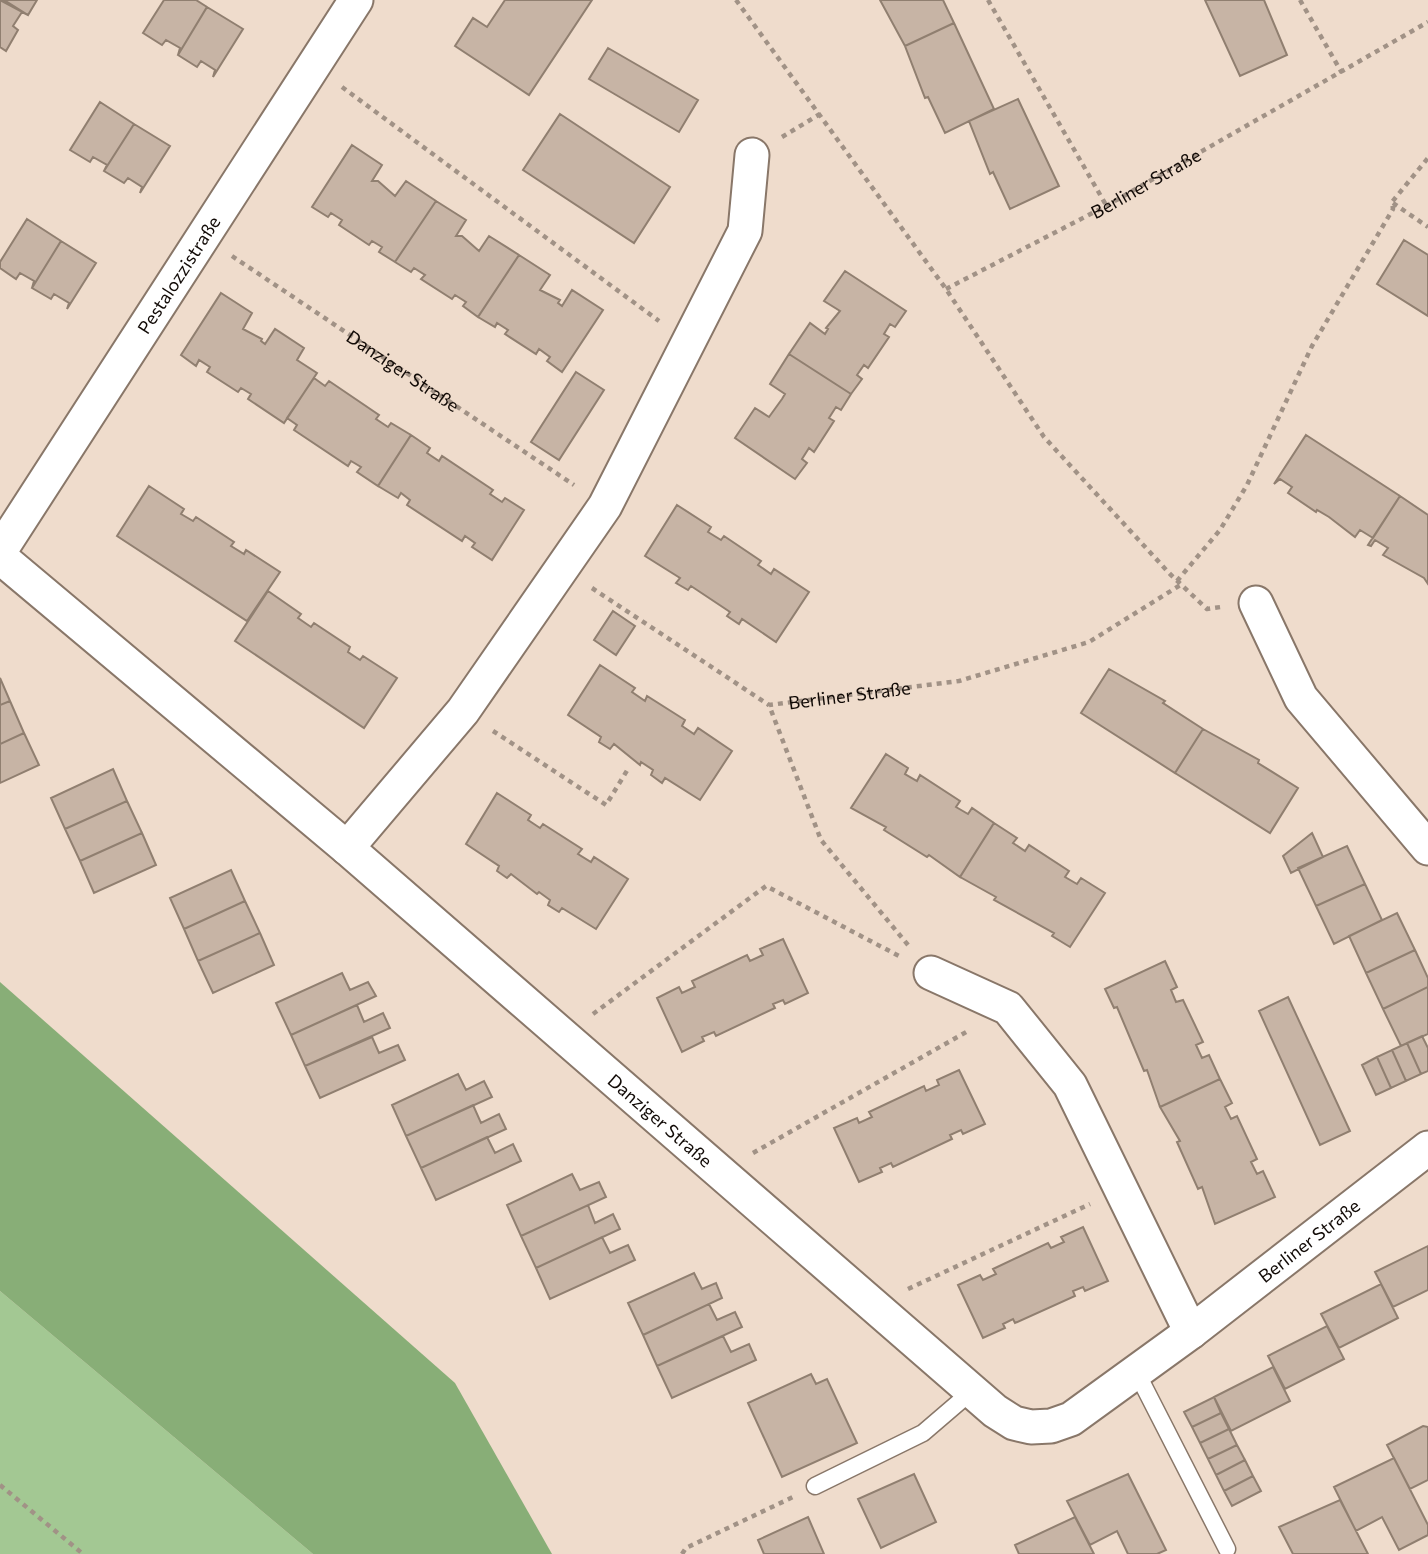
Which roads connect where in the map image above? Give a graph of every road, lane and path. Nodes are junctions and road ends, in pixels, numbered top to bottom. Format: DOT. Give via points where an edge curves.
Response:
graph roads {
  1 [pos="356,0"];
  2 [pos="736,0"];
  3 [pos="988,0"];
  4 [pos="1300,0"];
  5 [pos="1428,22"];
  6 [pos="313,66"];
  7 [pos="1342,73"];
  8 [pos="752,156"];
  9 [pos="1428,158"];
  10 [pos="1392,202"];
  11 [pos="1106,206"];
  12 [pos="1428,227"];
  13 [pos="202,236"];
  14 [pos="946,289"];
  15 [pos="688,342"];
  16 [pos="605,506"];
  17 [pos="0,551"];
  18 [pos="0,557"];
  19 [pos="563,569"];
  20 [pos="1179,582"];
  21 [pos="1256,603"];
  22 [pos="769,705"];
  23 [pos="463,711"];
  24 [pos="628,769"];
  25 [pos="347,848"];
  26 [pos="1428,848"];
  27 [pos="931,972"];
  28 [pos="1008,1008"];
  29 [pos="564,1036"];
  30 [pos="1428,1148"];
  31 [pos="719,1173"];
  32 [pos="1123,1189"];
  33 [pos="873,1305"];
  34 [pos="1191,1332"];
  35 [pos="1137,1373"];
  36 [pos="972,1391"];
  37 [pos="1080,1412"];
  38 [pos="0,1485"];
  39 [pos="816,1486"];
  40 [pos="1227,1549"];
  41 [pos="684,1552"];
  42 [pos="83,1554"];
  1 -- 6 [label="street, Pestalozzistraße"];
  2 -- 14 [label="path"];
  3 -- 11 [label="path"];
  4 -- 7 [label="path"];
  5 -- 7 [label="path, Berliner Straße"];
  6 -- 13 [label="street, Pestalozzistraße"];
  6 -- 15 [label="path"];
  7 -- 11 [label="path, Berliner Straße"];
  8 -- 15 [label="street" via="746,231"];
  9 -- 10 [label="path, Berliner Straße"];
  10 -- 12 [label="path"];
  10 -- 20 [label="path, Berliner Straße" via="1394,209 1312,346 1247,485 1220,530"];
  11 -- 14 [label="path, Berliner Straße"];
  13 -- 16 [label="path, Danziger Straße"];
  13 -- 17 [label="street, Pestalozzistraße"];
  14 -- 20 [label="path" via="1044,437"];
  15 -- 16 [label="street"];
  16 -- 19 [label="street"];
  18 -- 25 [label="street, Danziger Straße"];
  19 -- 22 [label="path"];
  19 -- 23 [label="street"];
  20 -- 21 [label="path" via="1207,609"];
  20 -- 22 [label="path, Berliner Straße" via="1089,642 972,677"];
  21 -- 26 [label="street" via="1301,698"];
  22 -- 27 [label="path, Berliner Straße" via="821,840"];
  23 -- 24 [label="path" via="606,806"];
  23 -- 25 [label="street"];
  25 -- 29 [label="street, Danziger Straße"];
  27 -- 28 [label="street"];
  27 -- 29 [label="path" via="766,886"];
  28 -- 31 [label="path"];
  28 -- 32 [label="street" via="1070,1085"];
  29 -- 31 [label="street, Danziger Straße"];
  30 -- 34 [label="street, Berliner Straße"];
  31 -- 33 [label="street, Danziger Straße"];
  32 -- 33 [label="path"];
  32 -- 34 [label="street"];
  33 -- 36 [label="street, Danziger Straße"];
  34 -- 35 [label="street, Berliner Straße"];
  35 -- 37 [label="street, Berliner Straße"];
  35 -- 40 [label="lane"];
  36 -- 37 [label="street, Danziger Straße" via="995,1411 1022,1425 1051,1426"];
  36 -- 39 [label="lane" via="923,1433"];
  38 -- 42 [label="path"];
  39 -- 41 [label="path"];
}
